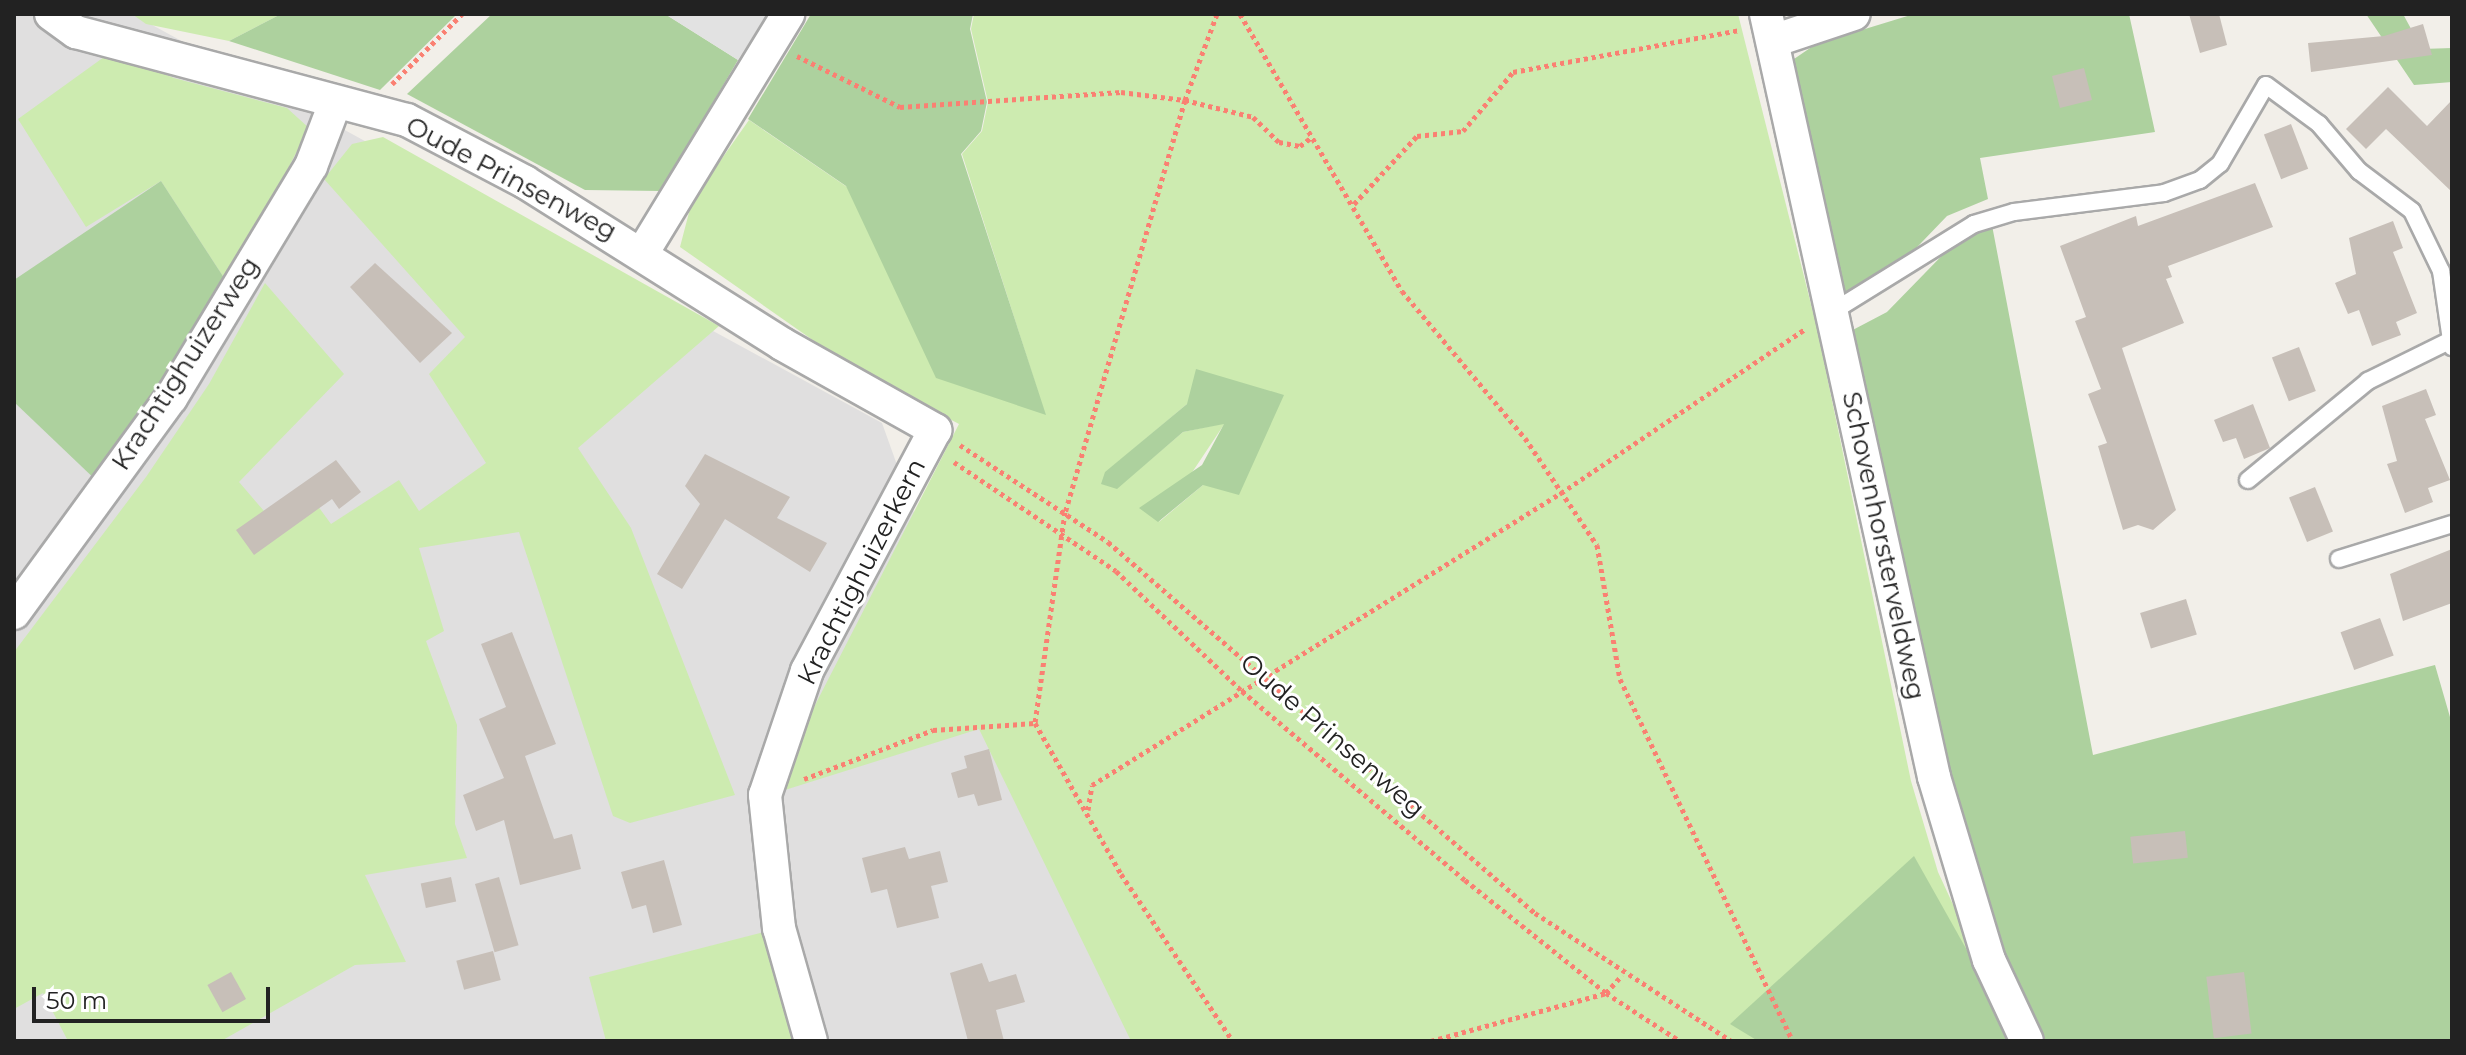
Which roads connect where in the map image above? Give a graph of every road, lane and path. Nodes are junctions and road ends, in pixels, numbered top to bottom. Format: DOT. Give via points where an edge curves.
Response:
graph roads {
  1 [pos="51,14"];
  2 [pos="462,14"];
  3 [pos="788,14"];
  4 [pos="1217,14"];
  5 [pos="1240,14"];
  6 [pos="1854,14"];
  7 [pos="1769,26"];
  8 [pos="771,43"];
  9 [pos="1185,100"];
  10 [pos="335,103"];
  11 [pos="377,111"];
  12 [pos="1312,137"];
  13 [pos="1354,204"];
  14 [pos="643,252"];
  15 [pos="1832,314"];
  16 [pos="2451,343"];
  17 [pos="935,430"];
  18 [pos="2248,480"];
  19 [pos="1561,493"];
  20 [pos="1065,512"];
  21 [pos="2452,524"];
  22 [pos="1064,535"];
  23 [pos="2339,559"];
  24 [pos="14,613"];
  25 [pos="1267,676"];
  26 [pos="1242,691"];
  27 [pos="1035,723"];
  28 [pos="765,795"];
  29 [pos="1088,810"];
  30 [pos="1622,975"];
  31 [pos="1606,993"];
  32 [pos="811,1041"];
  33 [pos="1233,1041"];
  34 [pos="1431,1041"];
  35 [pos="1680,1041"];
  36 [pos="1731,1041"];
  37 [pos="1793,1041"];
  38 [pos="2027,1041"];
  1 -- 10 [label="street, Oude Prinsenweg" via="76,32"];
  2 -- 11 [label="path" via="391,85"];
  3 -- 8 [label="street"];
  4 -- 9 [label="path"];
  5 -- 12 [label="path"];
  6 -- 7 [label="street"];
  7 -- 13 [label="path" via="1513,72 1463,131 1417,136"];
  7 -- 15 [label="street, Schovenhorsterveldweg"];
  8 -- 9 [label="path" via="900,107 1121,92"];
  8 -- 14 [label="street"];
  9 -- 12 [label="path" via="1253,117 1279,142 1300,146"];
  9 -- 20 [label="path"];
  10 -- 11 [label="street, Oude Prinsenweg"];
  10 -- 24 [label="street, Krachtighuizerweg" via="311,166 171,398"];
  11 -- 14 [label="street, Oude Prinsenweg" via="464,148"];
  12 -- 13 [label="path"];
  13 -- 19 [label="path" via="1402,291 1525,438"];
  14 -- 17 [label="street, Oude Prinsenweg" via="782,344"];
  15 -- 16 [label="lane" via="1974,224 2014,212 2164,193 2200,180 2220,164 2266,85 2319,124 2359,171 2412,211 2441,271"];
  15 -- 19 [label="path"];
  15 -- 38 [label="street, Schovenhorsterveldweg" via="1934,777 1989,960"];
  16 -- 18 [label="lane" via="2368,381"];
  17 -- 20 [label="path, Oude Prinsenweg"];
  17 -- 22 [label="path, Oude Prinsenweg" via="957,468"];
  17 -- 28 [label="street, Krachtighuizerkern" via="807,671"];
  19 -- 25 [label="path"];
  19 -- 37 [label="path" via="1597,545 1620,679"];
  20 -- 22 [label="path"];
  20 -- 25 [label="path, Oude Prinsenweg"];
  21 -- 23 [label="lane"];
  22 -- 26 [label="path, Oude Prinsenweg" via="1116,571"];
  22 -- 27 [label="path" via="1051,582"];
  25 -- 26 [label="path"];
  25 -- 30 [label="path, Oude Prinsenweg" via="1535,913"];
  26 -- 29 [label="path" via="1092,785"];
  26 -- 31 [label="path, Oude Prinsenweg"];
  27 -- 28 [label="path" via="933,730"];
  27 -- 29 [label="path"];
  28 -- 32 [label="street, Krachtighuizerkern" via="779,928"];
  29 -- 33 [label="path" via="1121,874"];
  30 -- 31 [label="path"];
  30 -- 36 [label="path, Oude Prinsenweg"];
  31 -- 34 [label="path"];
  31 -- 35 [label="path, Oude Prinsenweg"];
}
